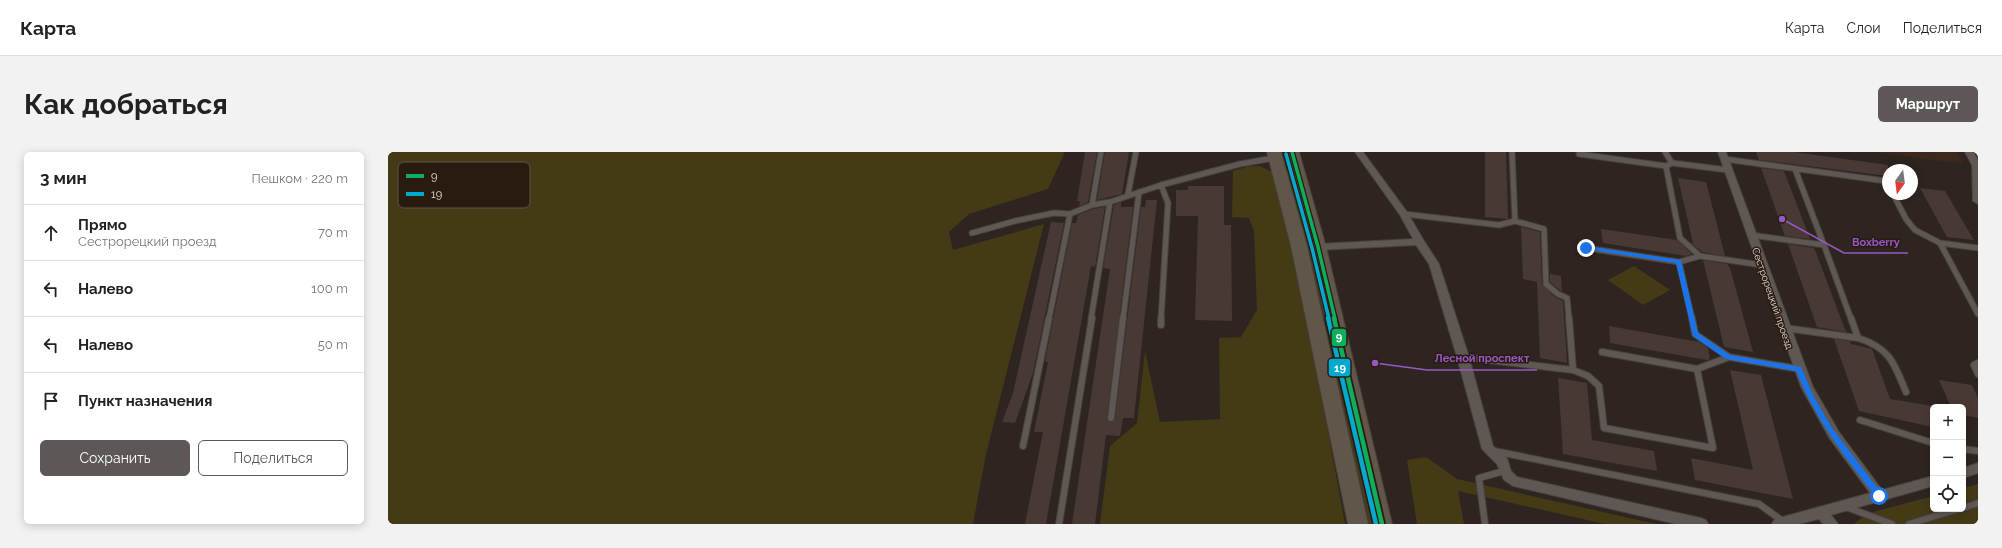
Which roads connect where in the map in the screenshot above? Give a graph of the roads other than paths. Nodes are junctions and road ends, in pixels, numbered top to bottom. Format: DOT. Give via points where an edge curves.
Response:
graph roads {
  1 [pos="1101,152"];
  2 [pos="1136,152"];
  3 [pos="1359,152"];
  4 [pos="1512,152"];
  5 [pos="1665,152"];
  6 [pos="1969,152"];
  7 [pos="1284,154"];
  8 [pos="1579,154"];
  9 [pos="1723,155"];
  10 [pos="1672,163"];
  11 [pos="1666,166"];
  12 [pos="1795,169"];
  13 [pos="1728,170"];
  14 [pos="1882,180"];
  15 [pos="1161,185"];
  16 [pos="1139,192"];
  17 [pos="1128,194"];
  18 [pos="1896,200"];
  19 [pos="1978,201"];
  20 [pos="1110,202"];
  21 [pos="1092,205"];
  22 [pos="1070,214"];
  23 [pos="1404,214"];
  24 [pos="1515,221"];
  25 [pos="972,233"];
  26 [pos="1751,234"];
  27 [pos="1419,242"];
  28 [pos="1940,243"];
  29 [pos="1824,245"];
  30 [pos="1318,247"];
  31 [pos="1586,248"];
  32 [pos="1978,248"];
  33 [pos="1700,256"];
  34 [pos="1679,262"];
  35 [pos="1762,265"];
  36 [pos="1978,314"];
  37 [pos="1161,325"];
  38 [pos="1784,327"];
  39 [pos="1858,338"];
  40 [pos="1602,352"];
  41 [pos="1463,357"];
  42 [pos="1729,358"];
  43 [pos="1978,363"];
  44 [pos="1697,369"];
  45 [pos="1799,369"];
  46 [pos="1573,370"];
  47 [pos="1978,374"];
  48 [pos="1906,392"];
  49 [pos="1112,418"];
  50 [pos="1860,420"];
  51 [pos="1930,442"];
  52 [pos="1023,446"];
  53 [pos="1488,449"];
  54 [pos="1966,449"];
  55 [pos="1978,450"];
  56 [pos="1978,468"];
  57 [pos="1504,471"];
  58 [pos="1966,472"];
  59 [pos="1930,482"];
  60 [pos="1879,496"];
  61 [pos="1978,503"];
  62 [pos="1844,506"];
  63 [pos="1966,507"];
  64 [pos="1821,512"];
  65 [pos="1949,512"];
  66 [pos="1782,523"];
  67 [pos="1059,524"];
  68 [pos="1358,524"];
  69 [pos="1382,524"];
  70 [pos="1485,524"];
  71 [pos="1702,524"];
  72 [pos="1831,524"];
  73 [pos="1892,524"];
  74 [pos="1908,524"];
  1 -- 21 [label="lane"];
  2 -- 17 [label="lane"];
  3 -- 23 [label="street"];
  4 -- 24 [label="lane"];
  5 -- 10 [label="lane"];
  6 -- 19 [label="street" via="1976,165"];
  7 -- 15 [label="lane"];
  7 -- 30 [label="main road"];
  7 -- 68 [label="main road" via="1299,246"];
  8 -- 11 [label="lane"];
  9 -- 12 [label="lane"];
  9 -- 13 [label="street, Сестрорецкий проезд"];
  10 -- 11 [label="lane"];
  10 -- 13 [label="lane"];
  11 -- 33 [label="lane" via="1680,238"];
  12 -- 14 [label="lane"];
  12 -- 29 [label="lane"];
  13 -- 26 [label="street, Сестрорецкий проезд"];
  15 -- 16 [label="lane"];
  15 -- 37 [label="lane" via="1168,203"];
  16 -- 17 [label="lane"];
  16 -- 49 [label="lane"];
  17 -- 20 [label="lane"];
  18 -- 28 [label="lane" via="1912,228 1923,237"];
  20 -- 21 [label="lane"];
  20 -- 67 [label="lane"];
  21 -- 22 [label="lane"];
  22 -- 25 [label="lane" via="1054,213"];
  22 -- 52 [label="lane"];
  23 -- 24 [label="lane" via="1499,225"];
  23 -- 27 [label="street"];
  24 -- 46 [label="lane" via="1544,229 1546,284 1567,298"];
  26 -- 29 [label="lane"];
  26 -- 35 [label="street, Сестрорецкий проезд"];
  27 -- 30 [label="street"];
  27 -- 41 [label="street" via="1434,264"];
  28 -- 32 [label="lane"];
  28 -- 36 [label="lane"];
  29 -- 39 [label="lane"];
  30 -- 69 [label="main road"];
  31 -- 34 [label="lane"];
  33 -- 34 [label="lane"];
  33 -- 35 [label="lane"];
  34 -- 42 [label="lane" via="1695,334"];
  35 -- 38 [label="street, Сестрорецкий проезд"];
  38 -- 39 [label="lane"];
  38 -- 45 [label="street, Сестрорецкий проезд"];
  39 -- 48 [label="lane" via="1870,341 1891,354"];
  40 -- 44 [label="lane"];
  41 -- 46 [label="lane"];
  41 -- 53 [label="street"];
  42 -- 44 [label="lane"];
  42 -- 45 [label="lane"];
  43 -- 47 [label="lane" via="1974,365"];
  44 -- 46 [label="lane" via="1713,448 1604,428 1599,386 1588,376"];
  45 -- 60 [label="street, Сестрорецкий проезд" via="1811,398 1830,430"];
  50 -- 51 [label="lane"];
  53 -- 57 [label="street" via="1503,462"];
  53 -- 66 [label="lane" via="1759,504"];
  54 -- 55 [label="lane"];
  56 -- 58 [label="street"];
  57 -- 70 [label="lane" via="1479,478"];
  57 -- 71 [label="street" via="1513,481"];
  59 -- 60 [label="street"];
  60 -- 62 [label="street"];
  61 -- 63 [label="lane"];
  62 -- 64 [label="street"];
  62 -- 73 [label="lane"];
  64 -- 66 [label="street"];
  64 -- 72 [label="street"];
  65 -- 74 [label="lane"];
}
